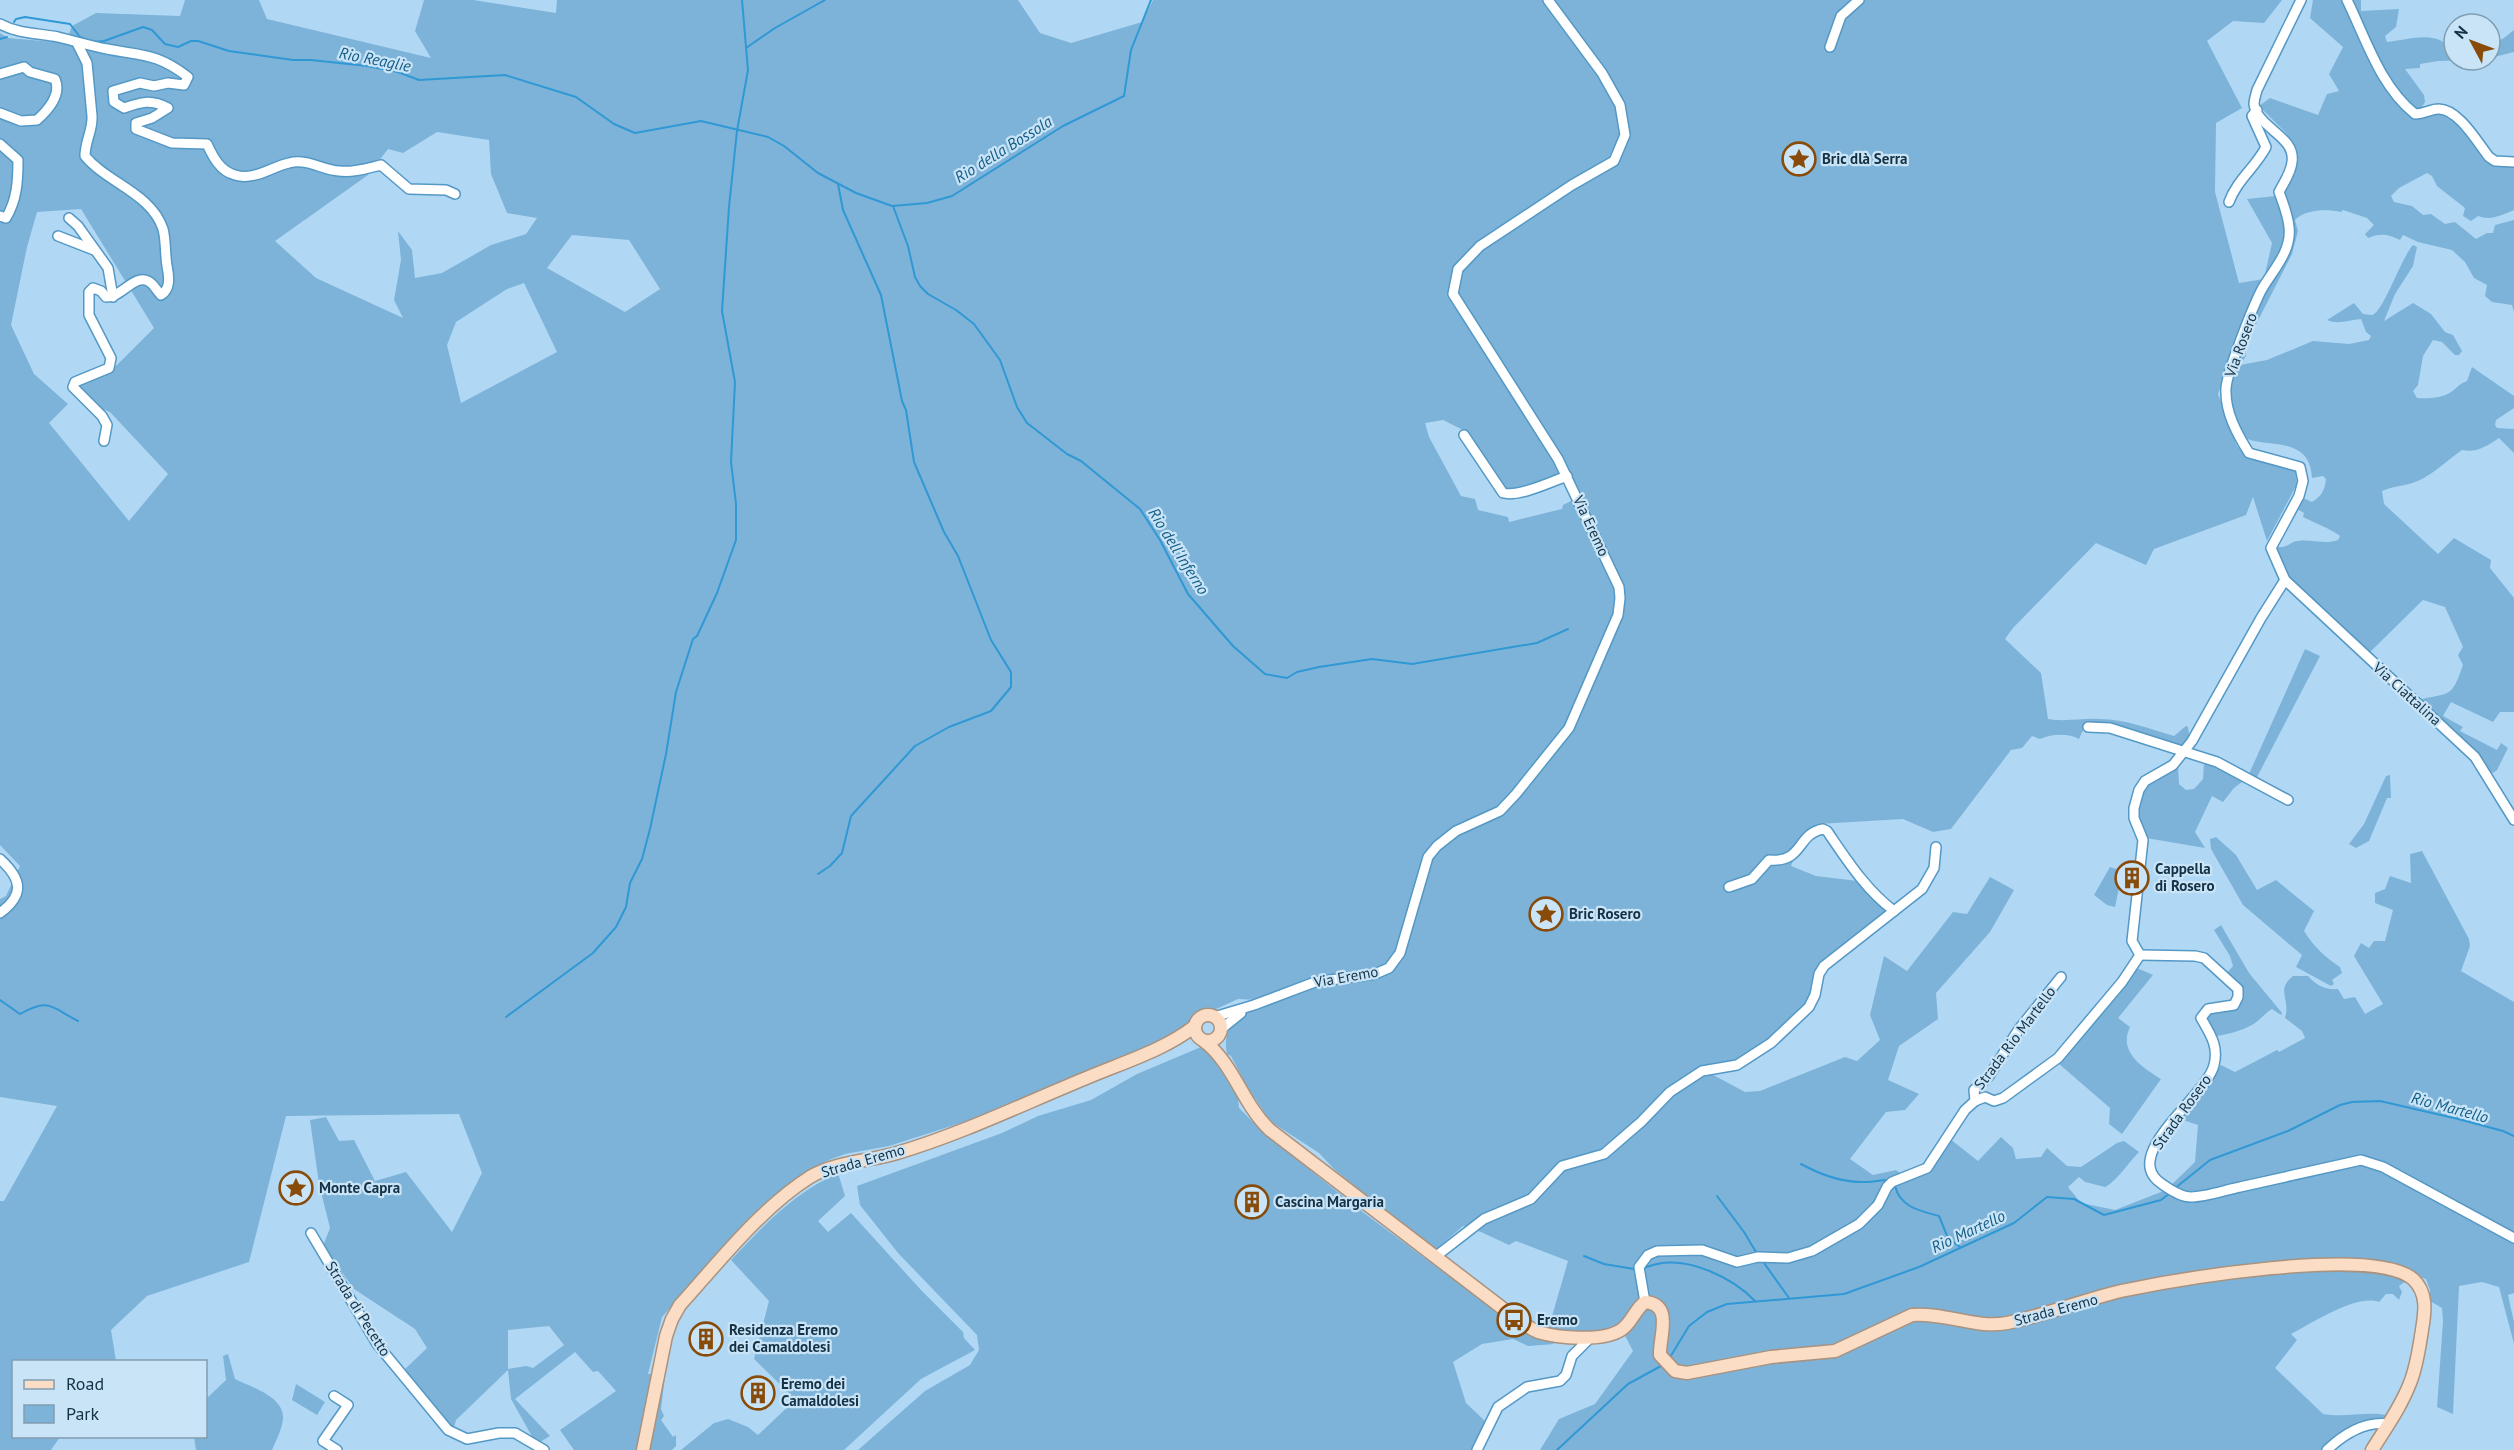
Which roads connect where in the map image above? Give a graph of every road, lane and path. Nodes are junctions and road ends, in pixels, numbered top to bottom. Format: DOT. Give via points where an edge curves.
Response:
graph roads {
  1 [pos="1548,0"];
  2 [pos="1859,0"];
  3 [pos="2301,0"];
  4 [pos="2347,0"];
  5 [pos="0,24"];
  6 [pos="77,43"];
  7 [pos="1830,47"];
  8 [pos="0,74"];
  9 [pos="2257,110"];
  10 [pos="0,113"];
  11 [pos="0,144"];
  12 [pos="2514,162"];
  13 [pos="456,194"];
  14 [pos="2229,202"];
  15 [pos="0,216"];
  16 [pos="69,218"];
  17 [pos="58,236"];
  18 [pos="94,250"];
  19 [pos="113,297"];
  20 [pos="1464,435"];
  21 [pos="104,441"];
  22 [pos="1567,476"];
  23 [pos="2285,580"];
  24 [pos="2088,728"];
  25 [pos="2184,752"];
  26 [pos="2289,800"];
  27 [pos="2514,820"];
  28 [pos="1936,847"];
  29 [pos="0,859"];
  30 [pos="1729,887"];
  31 [pos="1894,911"];
  32 [pos="0,913"];
  33 [pos="2140,955"];
  34 [pos="2061,977"];
  35 [pos="1254,1005"];
  36 [pos="1214,1017"];
  37 [pos="1195,1026"];
  38 [pos="1220,1032"];
  39 [pos="1203,1040"];
  40 [pos="1159,1047"];
  41 [pos="1227,1066"];
  42 [pos="1975,1101"];
  43 [pos="311,1233"];
  44 [pos="2514,1238"];
  45 [pos="1436,1257"];
  46 [pos="1645,1302"];
  47 [pos="1591,1337"];
  48 [pos="334,1396"];
  49 [pos="2388,1424"];
  50 [pos="337,1450"];
  51 [pos="544,1450"];
  52 [pos="643,1450"];
  53 [pos="1477,1450"];
  54 [pos="2326,1450"];
  55 [pos="2372,1450"];
  1 -- 22 [label="street, Via Eremo" via="1611,88 1620,105 1625,135 1614,161 1480,246 1458,268 1453,294"];
  2 -- 7 [label="street" via="1841,16"];
  3 -- 9 [label="street" via="2257,90"];
  4 -- 12 [label="street" via="2375,62 2407,108 2415,114 2448,110 2489,157"];
  5 -- 6 [label="street"];
  6 -- 13 [label="street" via="141,53 166,62 188,77 184,85 140,83 113,91 114,102 124,108 144,100 168,108 136,123 136,129 172,143 207,144 221,166 234,175 254,175 290,162 339,171 381,165 409,189"];
  6 -- 19 [label="street" via="87,63 93,125 85,156 156,213 163,230 170,278 164,294 140,279"];
  8 -- 10 [label="street" via="24,68 57,84 53,103 37,120 21,121"];
  9 -- 14 [label="street" via="2252,116 2266,147 2234,188"];
  9 -- 23 [label="street, Via Rosero" via="2289,145 2293,159 2278,192 2290,228 2287,246 2262,290 2226,387 2236,432 2249,453 2300,466 2303,481 2299,496 2271,548"];
  11 -- 15 [label="street" via="18,159 18,185 12,209 6,218"];
  16 -- 18 [label="street"];
  17 -- 18 [label="street"];
  18 -- 19 [label="street" via="108,268"];
  19 -- 21 [label="street" via="93,288 89,292 89,315 111,358 109,368 75,382 73,387 102,416 107,425"];
  20 -- 22 [label="street" via="1503,493"];
  22 -- 35 [label="street, Via Eremo" via="1619,587 1620,598 1618,615 1569,728 1500,811 1456,831 1428,857 1400,953 1389,968 1375,974 1315,982"];
  23 -- 25 [label="street"];
  23 -- 27 [label="street, Via Ciattalina" via="2475,757"];
  24 -- 25 [label="street" via="2110,728"];
  25 -- 26 [label="street" via="2229,767"];
  25 -- 33 [label="street" via="2168,769 2145,781 2134,808 2143,840 2132,941"];
  28 -- 31 [label="street" via="1928,882"];
  29 -- 32 [label="street" via="17,883 18,891 17,898"];
  30 -- 31 [label="street" via="1752,879 1769,860 1792,857 1809,836 1823,829 1859,879"];
  31 -- 45 [label="street" via="1821,970 1809,1007 1771,1042 1737,1065 1702,1071 1670,1092 1604,1154 1562,1166 1531,1200 1484,1219"];
  33 -- 42 [label="street, Strada Rio Martello" via="2058,1058 2003,1098"];
  33 -- 44 [label="street, Strada Rosero" via="2204,958 2238,989 2234,1005 2208,1010 2201,1018 2214,1038 2216,1051 2211,1075 2175,1117 2150,1156 2150,1175 2167,1188 2190,1197 2361,1160 2383,1167"];
  34 -- 42 [label="street, Strada Rio Martello" via="2019,1029 1989,1076 1974,1090"];
  35 -- 36 [label="street, Via Eremo"];
  35 -- 38 [label="street, Via Eremo" via="1235,1016"];
  36 -- 37 [label="main road" via="1202,1017"];
  36 -- 38 [label="main road"];
  37 -- 39 [label="main road" via="1196,1034"];
  37 -- 40 [label="main road, Strada Eremo"];
  38 -- 39 [label="main road" via="1215,1039"];
  38 -- 41 [label="main road"];
  39 -- 40 [label="main road, Strada Eremo"];
  39 -- 41 [label="main road"];
  40 -- 52 [label="main road, Strada Eremo" via="898,1153 826,1170 791,1191 745,1234 680,1305 672,1319"];
  41 -- 45 [label="main road" via="1270,1131"];
  42 -- 46 [label="street, Strada Rio Martello" via="1927,1168 1892,1182 1878,1205 1859,1224 1812,1251 1788,1257 1737,1262 1702,1250 1657,1251 1642,1260 1639,1267"];
  43 -- 51 [label="street, Strada di Pecetto" via="377,1344 448,1430 467,1439 515,1433"];
  45 -- 47 [label="main road" via="1535,1331 1560,1337"];
  46 -- 47 [label="main road" via="1621,1330"];
  46 -- 49 [label="main road, Strada Eremo" via="1652,1302 1662,1311 1660,1355 1675,1371 1687,1373 1771,1357 1834,1351 1912,1315 2005,1324 2119,1292 2209,1275 2354,1264 2401,1273 2418,1284 2426,1308 2410,1384"];
  47 -- 53 [label="street" via="1572,1356 1560,1381 1527,1387 1498,1407"];
  48 -- 50 [label="street" via="348,1405 324,1441"];
  49 -- 54 [label="street" via="2376,1422 2358,1428"];
  49 -- 55 [label="main road, Strada Eremo"];
}
